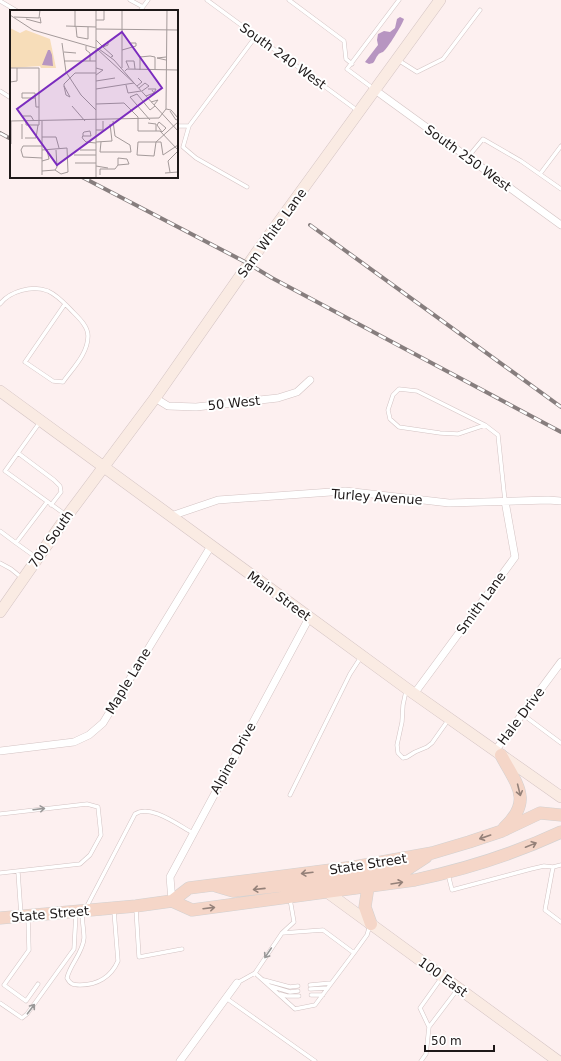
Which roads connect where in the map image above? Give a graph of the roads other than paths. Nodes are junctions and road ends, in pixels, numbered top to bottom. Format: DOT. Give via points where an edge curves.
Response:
graph roads {
  1 [pos="130,0"];
  2 [pos="148,0"];
  3 [pos="207,0"];
  4 [pos="289,0"];
  5 [pos="399,0"];
  6 [pos="0,1"];
  7 [pos="438,1"];
  8 [pos="143,7"];
  9 [pos="15,10"];
  10 [pos="141,10"];
  11 [pos="480,10"];
  12 [pos="256,36"];
  13 [pos="397,60"];
  14 [pos="352,64"];
  15 [pos="375,90"];
  16 [pos="0,91"];
  17 [pos="10,97"];
  18 [pos="359,112"];
  19 [pos="178,126"];
  20 [pos="189,126"];
  21 [pos="561,146"];
  22 [pos="468,157"];
  23 [pos="540,174"];
  24 [pos="247,187"];
  25 [pos="561,189"];
  26 [pos="561,225"];
  27 [pos="0,304"];
  28 [pos="65,304"];
  29 [pos="310,380"];
  30 [pos="0,391"];
  31 [pos="155,398"];
  32 [pos="41,421"];
  33 [pos="485,425"];
  34 [pos="18,453"];
  35 [pos="104,466"];
  36 [pos="505,501"];
  37 [pos="561,501"];
  38 [pos="47,502"];
  39 [pos="51,505"];
  40 [pos="67,516"];
  41 [pos="171,516"];
  42 [pos="0,531"];
  43 [pos="16,543"];
  44 [pos="211,546"];
  45 [pos="38,558"];
  46 [pos="0,563"];
  47 [pos="23,578"];
  48 [pos="0,612"];
  49 [pos="310,618"];
  50 [pos="362,656"];
  51 [pos="561,662"];
  52 [pos="410,691"];
  53 [pos="522,714"];
  54 [pos="449,719"];
  55 [pos="561,743"];
  56 [pos="0,751"];
  57 [pos="498,753"];
  58 [pos="290,795"];
  59 [pos="561,797"];
  60 [pos="0,814"];
  61 [pos="561,815"];
  62 [pos="502,831"];
  63 [pos="561,832"];
  64 [pos="193,833"];
  65 [pos="432,853"];
  66 [pos="561,865"];
  67 [pos="553,867"];
  68 [pos="18,872"];
  69 [pos="0,873"];
  70 [pos="448,873"];
  71 [pos="214,885"];
  72 [pos="326,887"];
  73 [pos="368,887"];
  74 [pos="290,898"];
  75 [pos="172,901"];
  76 [pos="136,906"];
  77 [pos="114,908"];
  78 [pos="81,911"];
  79 [pos="24,916"];
  80 [pos="0,918"];
  81 [pos="561,922"];
  82 [pos="371,924"];
  83 [pos="282,933"];
  84 [pos="182,949"];
  85 [pos="354,953"];
  86 [pos="255,973"];
  87 [pos="442,976"];
  88 [pos="262,979"];
  89 [pos="237,983"];
  90 [pos="331,983"];
  91 [pos="38,984"];
  92 [pos="4,985"];
  93 [pos="269,986"];
  94 [pos="0,988"];
  95 [pos="328,988"];
  96 [pos="459,988"];
  97 [pos="278,994"];
  98 [pos="311,995"];
  99 [pos="323,995"];
  100 [pos="299,996"];
  101 [pos="226,998"];
  102 [pos="0,1003"];
  103 [pos="429,1027"];
  104 [pos="180,1061"];
  105 [pos="315,1061"];
  106 [pos="421,1061"];
  107 [pos="558,1061"];
  1 -- 8 [label="lane"];
  2 -- 8 [label="lane"];
  3 -- 12 [label="lane, South 240 West"];
  4 -- 14 [label="lane" via="344,42 346,59"];
  5 -- 14 [label="lane"];
  6 -- 9 [label="lane"];
  7 -- 13 [label="main road, Sam White Lane"];
  8 -- 10 [label="lane"];
  11 -- 13 [label="lane" via="443,59 417,72"];
  12 -- 18 [label="lane, South 240 West"];
  12 -- 20 [label="lane"];
  13 -- 15 [label="main road, Sam White Lane"];
  14 -- 15 [label="lane" via="347,70"];
  15 -- 18 [label="main road, Sam White Lane"];
  15 -- 22 [label="street, South 250 West"];
  16 -- 17 [label="lane"];
  18 -- 31 [label="main road, Sam White Lane"];
  19 -- 20 [label="lane"];
  20 -- 24 [label="lane" via="183,147 196,158"];
  21 -- 23 [label="lane"];
  22 -- 23 [label="lane" via="483,139"];
  22 -- 26 [label="street, South 250 West"];
  23 -- 25 [label="lane"];
  27 -- 28 [label="lane" via="13,294 32,289 47,291"];
  28 -- 28 [label="lane" via="83,322 88,336 85,351 63,382 53,381 25,362"];
  29 -- 31 [label="street, 50 West" via="297,392 278,398 196,407 168,406"];
  30 -- 32 [label="main road, Main Street"];
  31 -- 35 [label="main road, Sam White Lane"];
  32 -- 34 [label="lane"];
  32 -- 35 [label="main road, Main Street"];
  33 -- 33 [label="lane" via="417,391 399,389 393,394 388,410 390,419 399,426 440,433 458,434"];
  33 -- 36 [label="lane" via="498,435"];
  34 -- 38 [label="lane" via="5,471"];
  34 -- 39 [label="lane" via="60,486 61,492"];
  35 -- 40 [label="main road, 700 South"];
  35 -- 41 [label="main road, Main Street"];
  36 -- 37 [label="street, Turley Avenue"];
  36 -- 41 [label="street, Turley Avenue" via="448,503 344,492 218,500"];
  36 -- 52 [label="street, Smith Lane" via="515,557"];
  38 -- 39 [label="lane"];
  38 -- 43 [label="lane"];
  39 -- 40 [label="lane"];
  40 -- 45 [label="main road, 700 South"];
  41 -- 44 [label="main road, Main Street"];
  42 -- 43 [label="lane"];
  43 -- 45 [label="lane"];
  44 -- 49 [label="main road, Main Street"];
  44 -- 56 [label="street, Maple Lane" via="103,723 89,735 74,742"];
  45 -- 47 [label="main road, 700 South"];
  46 -- 47 [label="lane"];
  47 -- 48 [label="main road, 700 South"];
  49 -- 50 [label="main road, Main Street"];
  49 -- 64 [label="street, Alpine Drive"];
  50 -- 52 [label="main road, Main Street"];
  50 -- 58 [label="lane" via="350,674"];
  51 -- 53 [label="street, Hale Drive"];
  52 -- 54 [label="main road, Main Street"];
  52 -- 54 [label="lane" via="402,705 402,722 397,745 398,753 403,758 432,743"];
  53 -- 55 [label="lane"];
  53 -- 57 [label="street, Hale Drive"];
  54 -- 57 [label="main road, Main Street"];
  57 -- 59 [label="main road, Main Street"];
  57 -- 62 [label="main road, one-way" via="517,782 521,799 515,815"];
  60 -- 68 [label="lane, one-way" via="87,804 98,807 101,835 90,855 80,864"];
  61 -- 62 [label="main road, State Street" via="540,813"];
  62 -- 65 [label="main road, State Street, one-way"];
  70 -- 63 [label="main road, State Street, one-way" via="501,857"];
  64 -- 75 [label="street, Alpine Drive" via="170,877"];
  64 -- 78 [label="lane" via="157,813 146,810 135,814"];
  65 -- 71 [label="main road, State Street, one-way" via="354,867"];
  65 -- 72 [label="main road" via="406,870"];
  66 -- 67 [label="lane"];
  67 -- 70 [label="lane" via="544,866 452,890"];
  67 -- 81 [label="lane" via="545,910"];
  68 -- 69 [label="lane"];
  68 -- 79 [label="lane"];
  73 -- 70 [label="main road, State Street, one-way"];
  72 -- 71 [label="main road, one-way" via="233,892"];
  71 -- 75 [label="main road, State Street" via="189,888"];
  72 -- 73 [label="main road, State Street"];
  72 -- 74 [label="main road, State Street"];
  72 -- 82 [label="main road, 100 East"];
  73 -- 82 [label="main road" via="365,906"];
  75 -- 74 [label="main road, State Street, one-way" via="192,910"];
  74 -- 83 [label="lane" via="294,922"];
  75 -- 76 [label="main road, State Street"];
  76 -- 77 [label="main road, State Street"];
  76 -- 84 [label="lane" via="139,957"];
  77 -- 78 [label="main road, State Street"];
  77 -- 78 [label="lane" via="118,961 116,966 95,984 75,985 67,978 84,939"];
  78 -- 79 [label="main road, State Street"];
  102 -- 78 [label="lane, one-way" via="22,1018 27,1014 74,949"];
  79 -- 80 [label="main road, State Street"];
  79 -- 92 [label="lane" via="29,950"];
  82 -- 85 [label="lane"];
  82 -- 87 [label="main road, 100 East"];
  83 -- 85 [label="lane" via="323,930"];
  83 -- 86 [label="lane, one-way"];
  85 -- 90 [label="lane"];
  86 -- 88 [label="lane"];
  86 -- 89 [label="lane"];
  87 -- 96 [label="main road, 100 East"];
  87 -- 103 [label="lane" via="420,1008"];
  88 -- 93 [label="lane"];
  88 -- 93 [label="lane" via="298,989 290,992"];
  89 -- 101 [label="street"];
  90 -- 95 [label="lane"];
  90 -- 95 [label="lane" via="310,987"];
  91 -- 92 [label="lane" via="26,1001"];
  92 -- 94 [label="lane"];
  93 -- 97 [label="lane"];
  95 -- 99 [label="lane"];
  96 -- 103 [label="lane"];
  96 -- 107 [label="main road, 100 East"];
  97 -- 99 [label="lane" via="295,1009 315,1005"];
  97 -- 100 [label="lane"];
  98 -- 99 [label="lane"];
  101 -- 104 [label="street"];
  101 -- 105 [label="lane"];
  103 -- 106 [label="lane" via="426,1054"];
}
